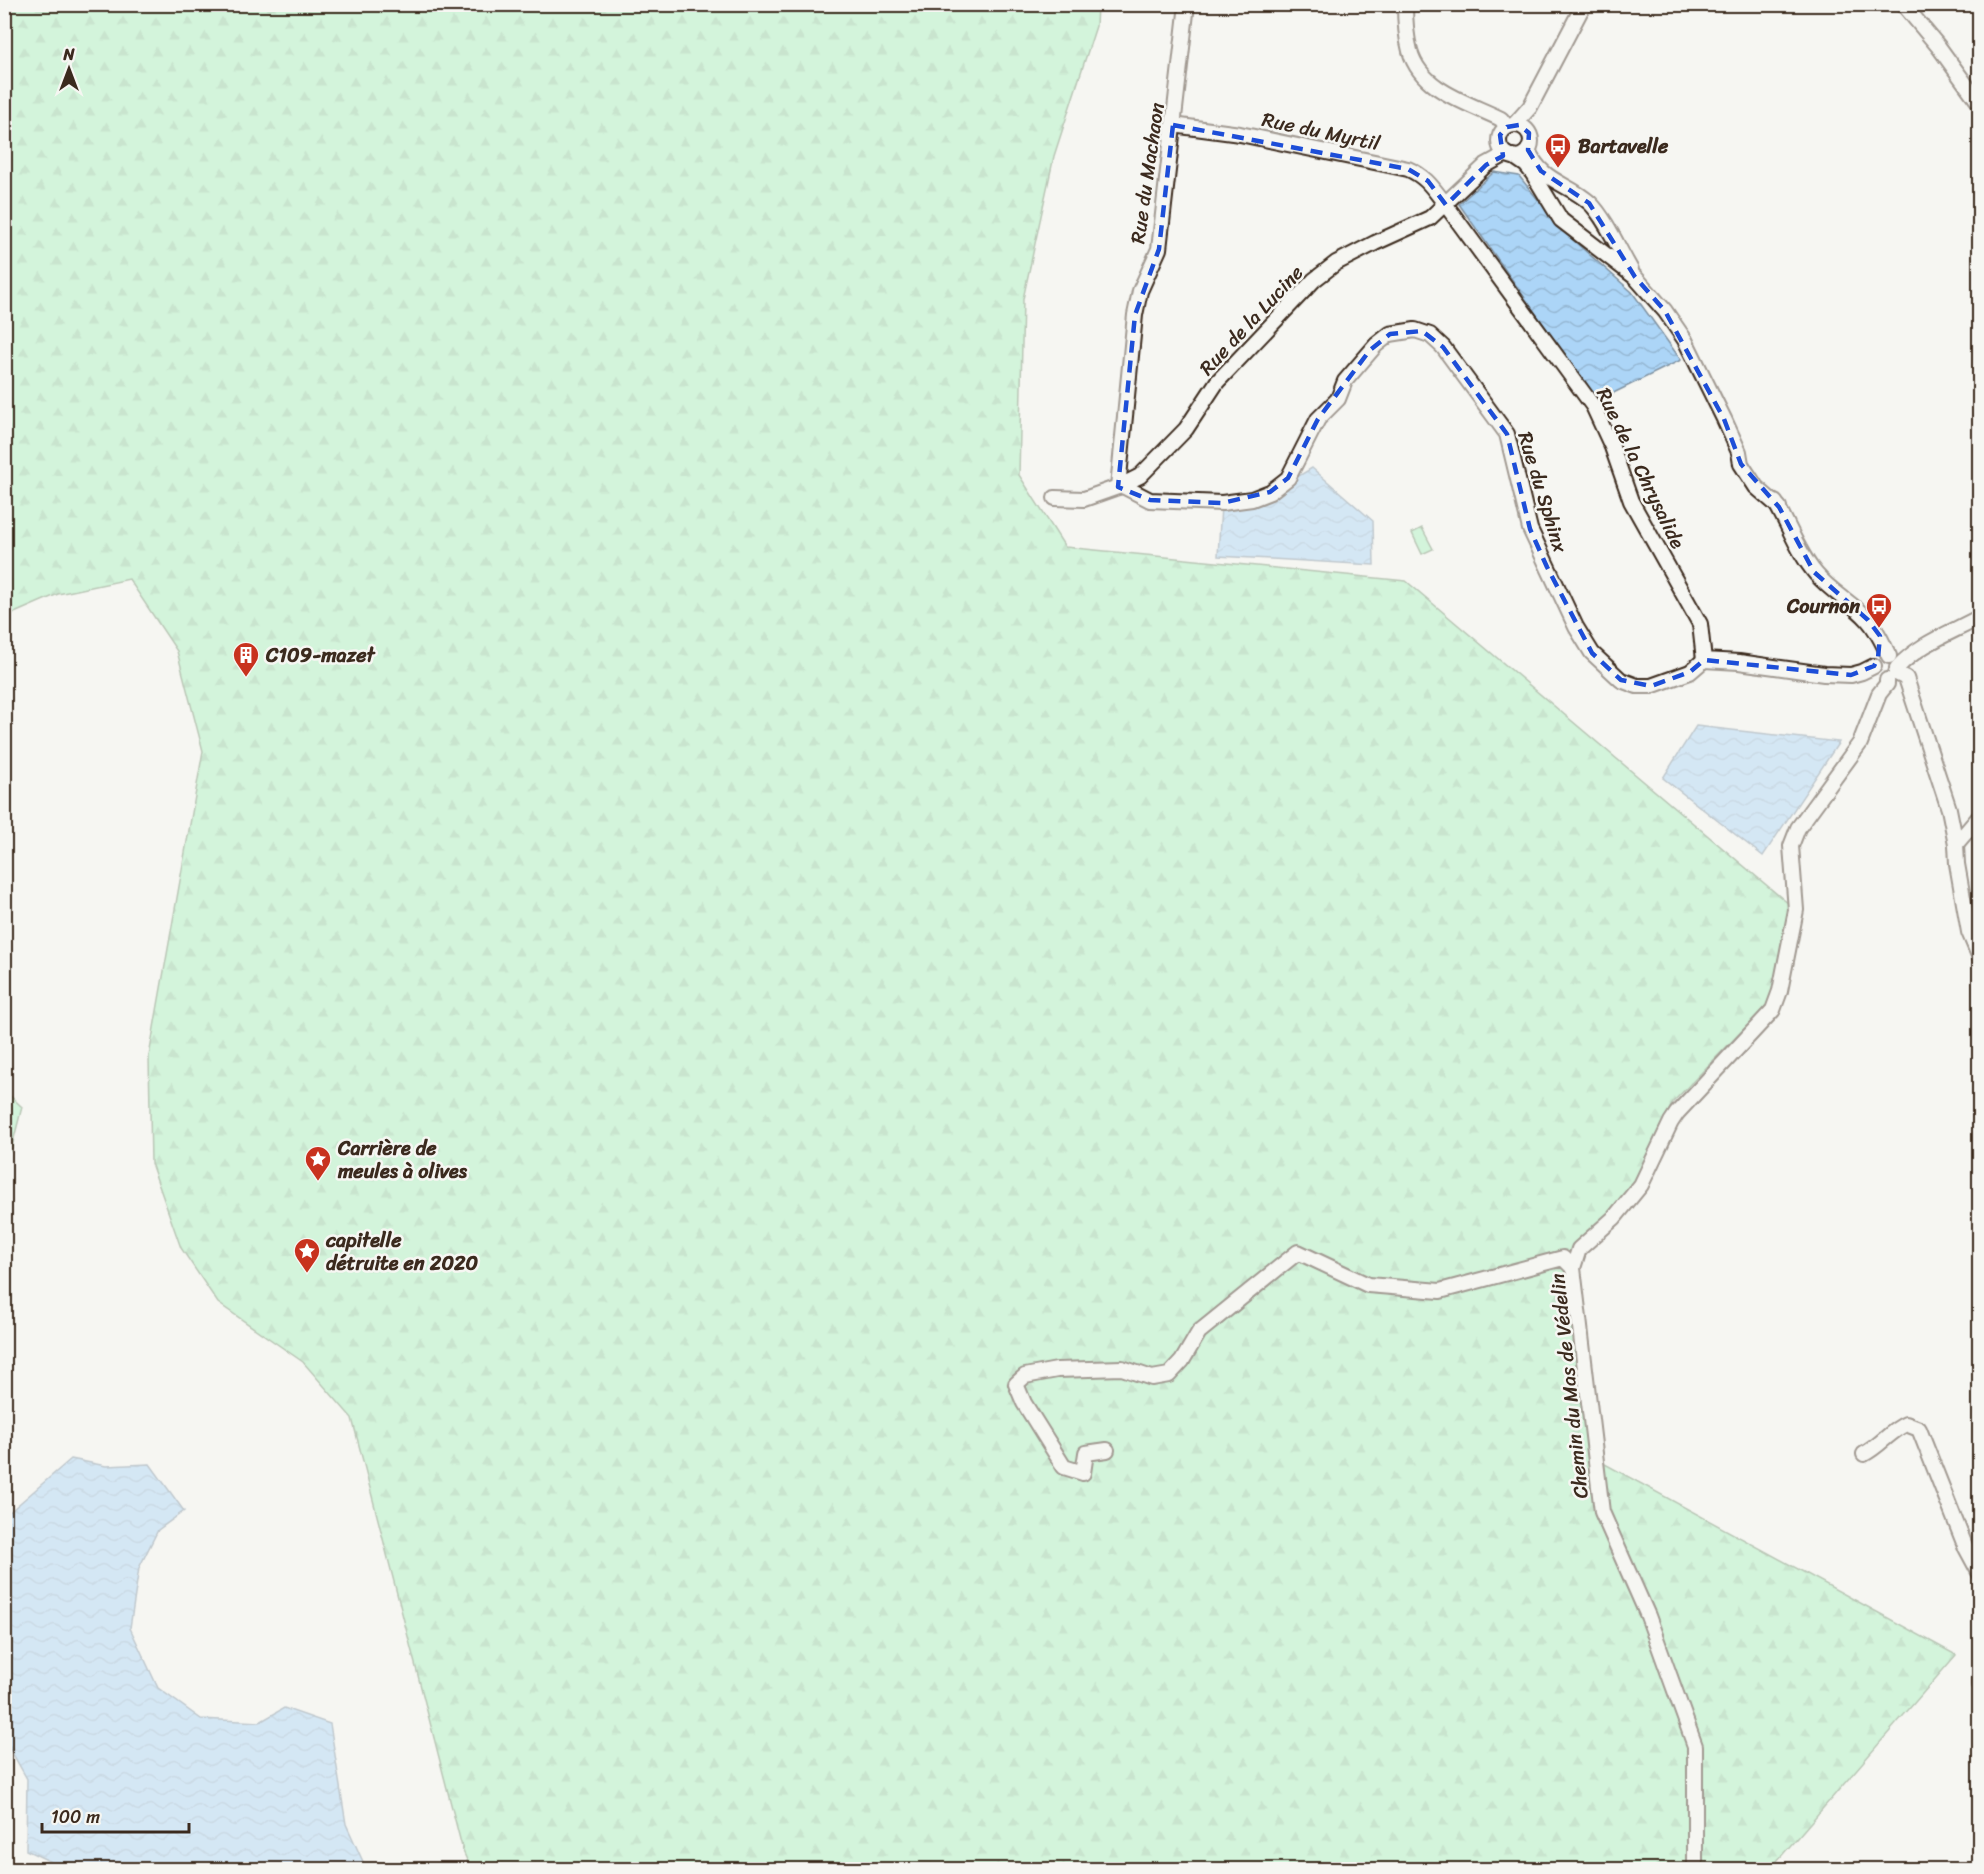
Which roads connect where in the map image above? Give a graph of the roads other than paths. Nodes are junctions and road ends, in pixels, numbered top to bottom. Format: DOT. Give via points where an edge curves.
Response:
graph roads {
  1 [pos="1187,4"];
  2 [pos="1405,4"];
  3 [pos="1584,4"];
  4 [pos="1902,4"];
  5 [pos="1980,104"];
  6 [pos="1173,125"];
  7 [pos="1510,139"];
  8 [pos="1528,150"];
  9 [pos="1446,205"];
  10 [pos="1635,277"];
  11 [pos="1120,486"];
  12 [pos="1055,498"];
  13 [pos="1980,617"];
  14 [pos="1704,660"];
  15 [pos="1885,668"];
  16 [pos="1980,816"];
  17 [pos="1956,844"];
  18 [pos="1980,957"];
  19 [pos="1573,1268"];
  20 [pos="1107,1450"];
  21 [pos="1864,1454"];
  22 [pos="1980,1574"];
  23 [pos="1980,1679"];
  24 [pos="1980,1685"];
  25 [pos="1695,1869"];
  1 -- 6 [label="street, Rue du Machaon"];
  2 -- 7 [label="street" via="1410,53 1421,72 1440,91 1483,110"];
  3 -- 7 [label="street, Rue de la Lucine"];
  4 -- 5 [label="street"];
  6 -- 9 [label="street, Rue du Myrtil" via="1240,134 1408,169 1428,181"];
  6 -- 11 [label="street, Rue du Machaon" via="1159,249 1140,291 1135,315"];
  7 -- 8 [label="street" via="1519,156"];
  7 -- 8 [label="street" via="1531,141"];
  7 -- 9 [label="street, Rue de la Lucine"];
  7 -- 10 [label="street" via="1561,220"];
  8 -- 10 [label="street" via="1540,171 1581,196 1597,211"];
  9 -- 11 [label="street, Rue de la Lucine" via="1430,218 1336,263 1314,280 1217,382 1186,429 1153,465"];
  9 -- 14 [label="street, Rue de la Chrysalide" via="1593,405 1631,501 1700,624"];
  10 -- 15 [label="street" via="1685,340 1739,452 1767,487 1814,573 1868,620 1880,636"];
  11 -- 12 [label="street, Rue de la Lucine" via="1084,500"];
  11 -- 14 [label="street, Rue du Sphinx" via="1150,500 1222,503 1270,492 1288,478 1318,419 1338,399 1345,381 1370,350 1390,334 1422,331 1443,347 1507,434 1530,529 1576,627 1592,652 1621,680 1638,686 1651,686 1690,672"];
  13 -- 15 [label="street"];
  14 -- 15 [label="street" via="1824,674 1851,675"];
  15 -- 17 [label="street" via="1906,678 1946,800"];
  15 -- 19 [label="street, Chemin du Mas de Védelin" via="1887,684 1879,694 1860,743 1798,828 1791,846 1796,910 1773,1010 1677,1113 1641,1185 1614,1218 1579,1249"];
  16 -- 17 [label="street"];
  17 -- 18 [label="street" via="1969,932"];
  19 -- 20 [label="street" via="1563,1258 1440,1291 1368,1285 1298,1252 1199,1332 1169,1375 1152,1378 1122,1368 1057,1370 1025,1376 1016,1384 1064,1467 1083,1473 1086,1453"];
  19 -- 25 [label="street, Chemin du Mas de Védelin" via="1602,1512 1648,1616 1695,1746"];
  21 -- 22 [label="street" via="1894,1429 1906,1424 1919,1429"];
  23 -- 24 [label="street"];
}
